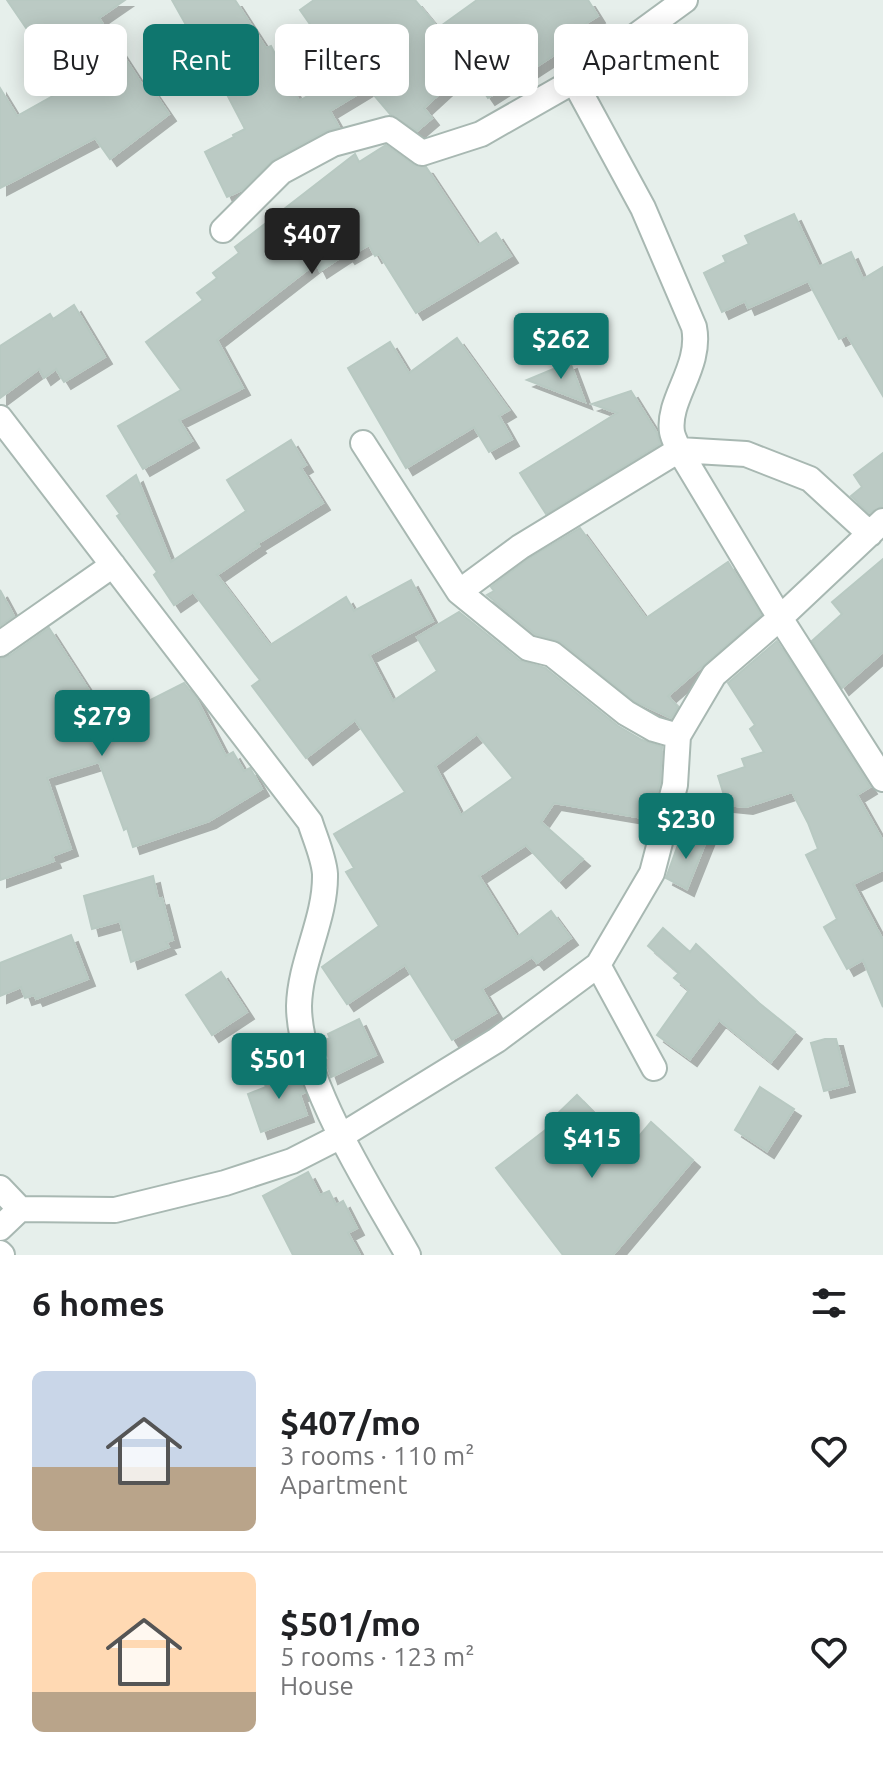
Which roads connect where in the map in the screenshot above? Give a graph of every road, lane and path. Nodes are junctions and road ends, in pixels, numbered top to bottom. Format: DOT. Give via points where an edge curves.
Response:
graph roads {
  1 [pos="685,0"];
  2 [pos="652,24"];
  3 [pos="554,92"];
  4 [pos="582,96"];
  5 [pos="223,230"];
  6 [pos="0,418"];
  7 [pos="363,443"];
  8 [pos="679,450"];
  9 [pos="876,528"];
  10 [pos="113,565"];
  11 [pos="459,592"];
  12 [pos="780,618"];
  13 [pos="0,644"];
  14 [pos="678,736"];
  15 [pos="883,779"];
  16 [pos="598,965"];
  17 [pos="654,1068"];
  18 [pos="341,1136"];
  19 [pos="0,1188"];
  20 [pos="20,1209"];
  21 [pos="0,1228"];
  22 [pos="408,1255"];
  1 -- 2 [label="street"];
  3 -- 5 [label="street" via="481,134 422,153 389,129 333,144 281,172"];
  4 -- 8 [label="street" via="643,208 694,327 697,342 672,431"];
  6 -- 10 [label="street"];
  7 -- 11 [label="street"];
  8 -- 9 [label="street" via="746,454 810,479"];
  8 -- 11 [label="street" via="520,547"];
  8 -- 12 [label="street"];
  9 -- 12 [label="street"];
  10 -- 13 [label="street"];
  10 -- 18 [label="street" via="310,822 325,873 299,1008 308,1057"];
  11 -- 14 [label="street" via="528,648 552,654 626,713"];
  12 -- 14 [label="street" via="714,675"];
  12 -- 15 [label="street"];
  14 -- 16 [label="street" via="675,785 652,873"];
  16 -- 17 [label="street"];
  16 -- 18 [label="street" via="497,1040"];
  18 -- 20 [label="street" via="292,1161 225,1183 115,1210"];
  18 -- 22 [label="street"];
  19 -- 20 [label="street"];
  20 -- 21 [label="street"];
}
